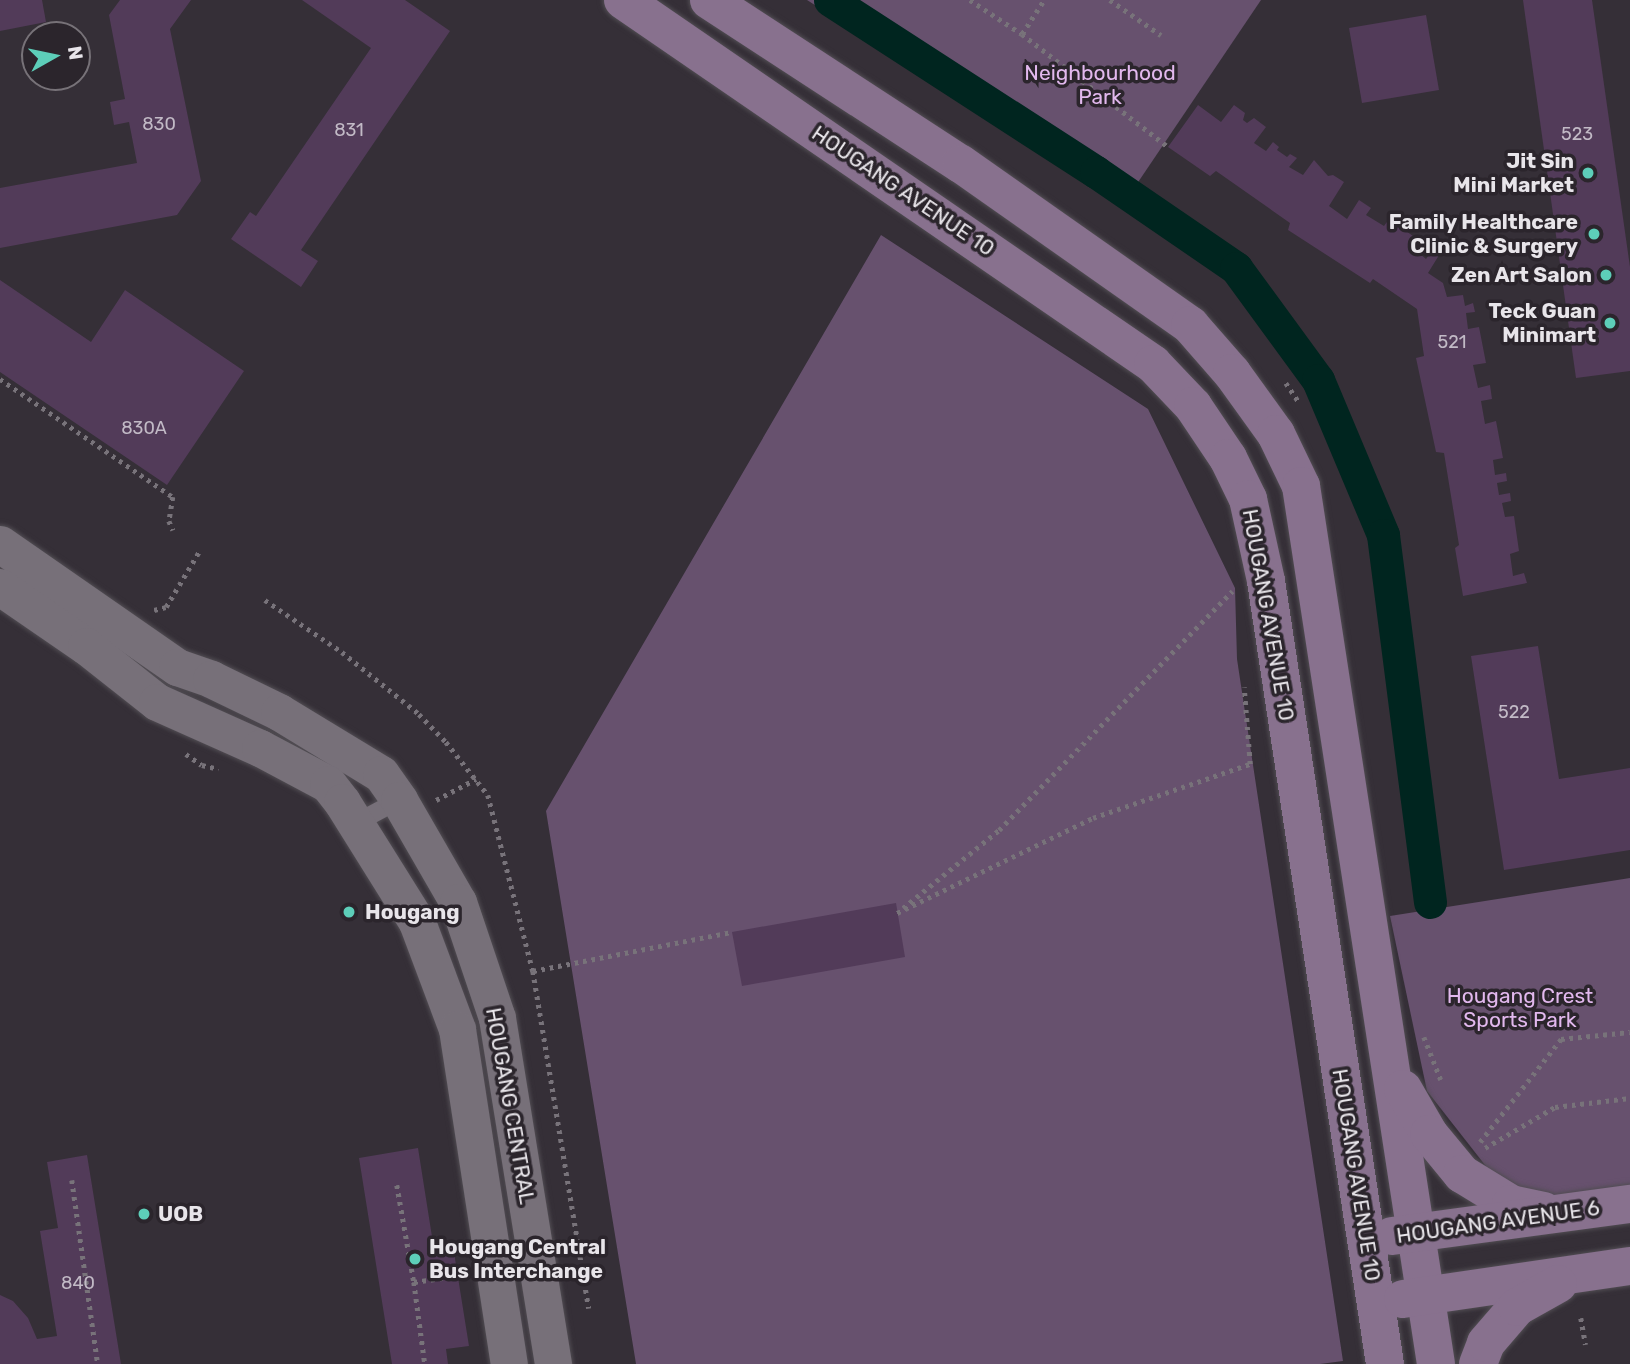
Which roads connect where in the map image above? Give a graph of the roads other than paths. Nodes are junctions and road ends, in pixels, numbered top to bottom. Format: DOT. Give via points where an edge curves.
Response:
graph roads {
  1 [pos="623,0"];
  2 [pos="709,0"];
  3 [pos="0,544"];
  4 [pos="0,587"];
  5 [pos="365,797"];
  6 [pos="1388,1051"];
  7 [pos="1630,1204"];
  8 [pos="1563,1214"];
  9 [pos="1417,1233"];
  10 [pos="1366,1239"];
  11 [pos="1630,1266"];
  12 [pos="1578,1273"];
  13 [pos="1426,1296"];
  14 [pos="1376,1303"];
  15 [pos="509,1364"];
  16 [pos="553,1364"];
  17 [pos="1385,1364"];
  18 [pos="1436,1364"];
  19 [pos="1478,1364"];
  1 -- 10 [label="main road, HOUGANG AVENUE 10" via="1153,364 1193,406 1228,458 1248,499 1266,581"];
  2 -- 6 [label="main road" via="961,164 1190,325 1276,434 1301,486"];
  3 -- 5 [label="street, HOUGANG CENTRAL" via="177,667 279,712"];
  4 -- 5 [label="street, HOUGANG CENTRAL" via="157,702 328,784"];
  5 -- 15 [label="street, HOUGANG CENTRAL" via="457,1029"];
  5 -- 16 [label="street, HOUGANG CENTRAL" via="458,902 497,1018"];
  6 -- 8 [label="main road" via="1416,1114 1462,1174 1511,1204"];
  6 -- 9 [label="main road"];
  7 -- 8 [label="main road, HOUGANG AVENUE 6"];
  8 -- 9 [label="main road, HOUGANG AVENUE 6"];
  9 -- 10 [label="main road, HOUGANG AVENUE 6"];
  9 -- 13 [label="main road"];
  10 -- 14 [label="main road, HOUGANG AVENUE 10"];
  11 -- 12 [label="main road"];
  12 -- 13 [label="main road"];
  12 -- 19 [label="main road" via="1517,1307 1486,1343"];
  13 -- 14 [label="main road"];
  13 -- 18 [label="main road"];
  14 -- 17 [label="main road, HOUGANG AVENUE 10"];
}
